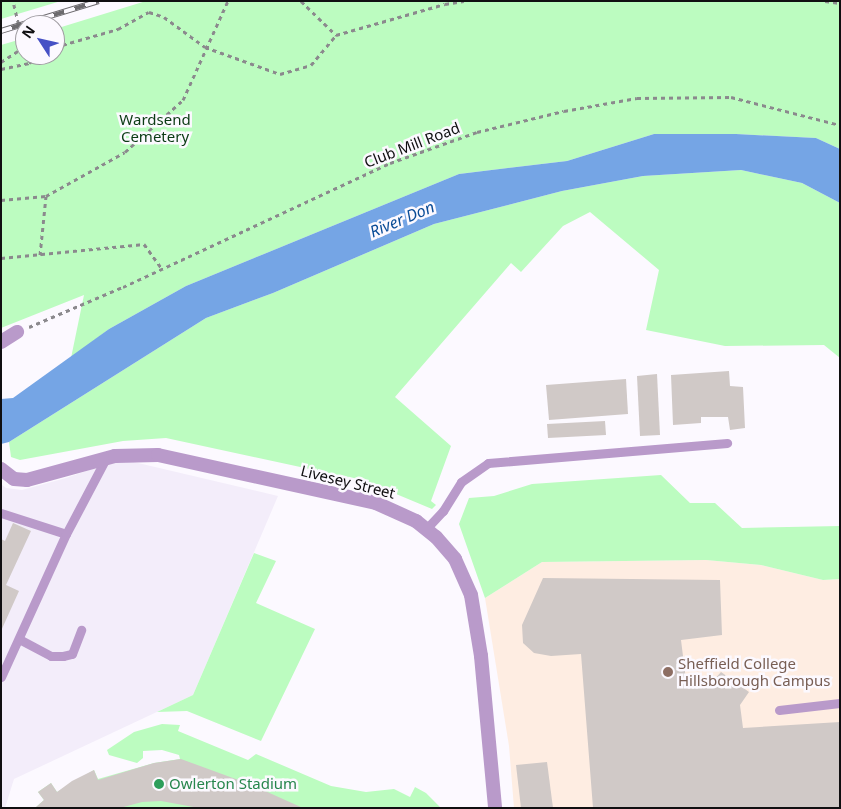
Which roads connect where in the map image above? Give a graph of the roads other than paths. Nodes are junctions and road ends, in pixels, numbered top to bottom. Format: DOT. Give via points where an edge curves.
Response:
graph roads {
  1 [pos="17,332"];
  2 [pos="1,342"];
  3 [pos="727,443"];
  4 [pos="106,457"];
  5 [pos="1,469"];
  6 [pos="1,513"];
  7 [pos="426,529"];
  8 [pos="66,534"];
  9 [pos="81,630"];
  10 [pos="18,639"];
  11 [pos="1,677"];
  12 [pos="840,703"];
  13 [pos="779,710"];
  14 [pos="495,808"];
  1 -- 2 [label="street"];
  3 -- 7 [label="lane" via="488,463 461,482 443,511"];
  4 -- 5 [label="street, Livesey Street" via="27,480 14,479"];
  4 -- 7 [label="street, Livesey Street" via="158,455 366,501 398,511"];
  4 -- 8 [label="lane"];
  6 -- 8 [label="lane"];
  7 -- 14 [label="street, Livesey Street" via="455,559 473,603"];
  8 -- 10 [label="lane"];
  9 -- 10 [label="lane" via="72,654 63,656 51,656"];
  10 -- 11 [label="lane"];
  12 -- 13 [label="lane"];
}
